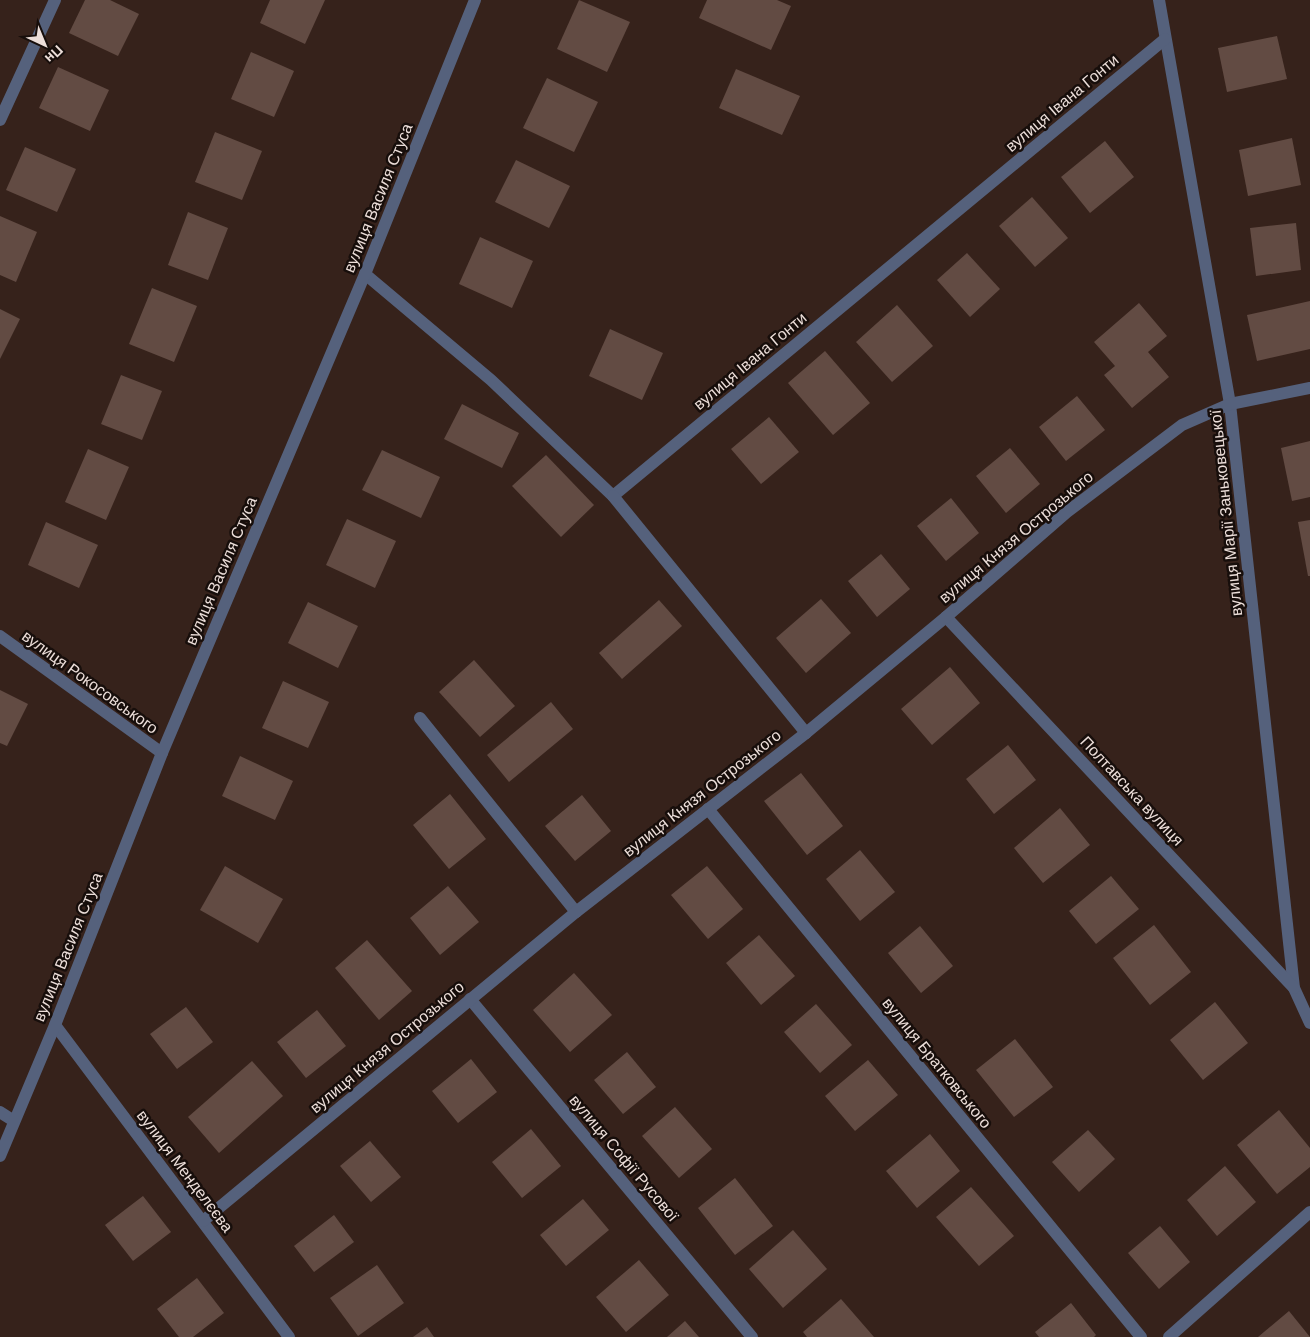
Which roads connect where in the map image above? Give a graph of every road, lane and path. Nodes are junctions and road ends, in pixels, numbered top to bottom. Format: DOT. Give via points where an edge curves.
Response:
graph roads {
  1 [pos="55,0"];
  2 [pos="475,0"];
  3 [pos="1159,0"];
  4 [pos="1165,39"];
  5 [pos="0,120"];
  6 [pos="364,274"];
  7 [pos="1310,388"];
  8 [pos="1230,404"];
  9 [pos="613,496"];
  10 [pos="946,617"];
  11 [pos="0,636"];
  12 [pos="420,718"];
  13 [pos="806,732"];
  14 [pos="162,753"];
  15 [pos="708,809"];
  16 [pos="576,912"];
  17 [pos="1294,988"];
  18 [pos="470,999"];
  19 [pos="1310,1023"];
  20 [pos="55,1024"];
  21 [pos="0,1112"];
  22 [pos="14,1121"];
  23 [pos="0,1156"];
  24 [pos="1310,1212"];
  25 [pos="203,1221"];
  26 [pos="289,1337"];
  27 [pos="752,1337"];
  28 [pos="1141,1337"];
  29 [pos="1169,1337"];
  1 -- 5 [label="street"];
  2 -- 6 [label="street, вулиця Василя Стуса"];
  3 -- 4 [label="street, вулиця Марії Заньковецької"];
  4 -- 8 [label="street, вулиця Марії Заньковецької"];
  4 -- 9 [label="street, вулиця Івана Гонти"];
  6 -- 9 [label="street" via="491,380"];
  6 -- 14 [label="street, вулиця Василя Стуса"];
  7 -- 8 [label="street, вулиця Князя Острозького"];
  8 -- 10 [label="street, вулиця Князя Острозького" via="1182,426 1128,466 1067,512"];
  8 -- 17 [label="street, вулиця Марії Заньковецької"];
  9 -- 13 [label="street"];
  10 -- 13 [label="street, вулиця Князя Острозького"];
  10 -- 17 [label="street, Полтавська вулиця"];
  11 -- 14 [label="street, вулиця Рокосовського"];
  12 -- 16 [label="street"];
  13 -- 15 [label="street, вулиця Князя Острозького"];
  14 -- 20 [label="street, вулиця Василя Стуса"];
  15 -- 16 [label="street, вулиця Князя Острозького"];
  15 -- 28 [label="street, вулиця Братковського"];
  16 -- 18 [label="street, вулиця Князя Острозького"];
  17 -- 19 [label="street, вулиця Марії Заньковецької"];
  18 -- 25 [label="street, вулиця Князя Острозького"];
  18 -- 27 [label="street, вулиця Софії Русової"];
  20 -- 22 [label="street, вулиця Василя Стуса"];
  20 -- 25 [label="street, вулиця Менделєєва"];
  21 -- 22 [label="street"];
  22 -- 23 [label="street, вулиця Василя Стуса"];
  24 -- 29 [label="street"];
  25 -- 26 [label="street, вулиця Менделєєва"];
}
